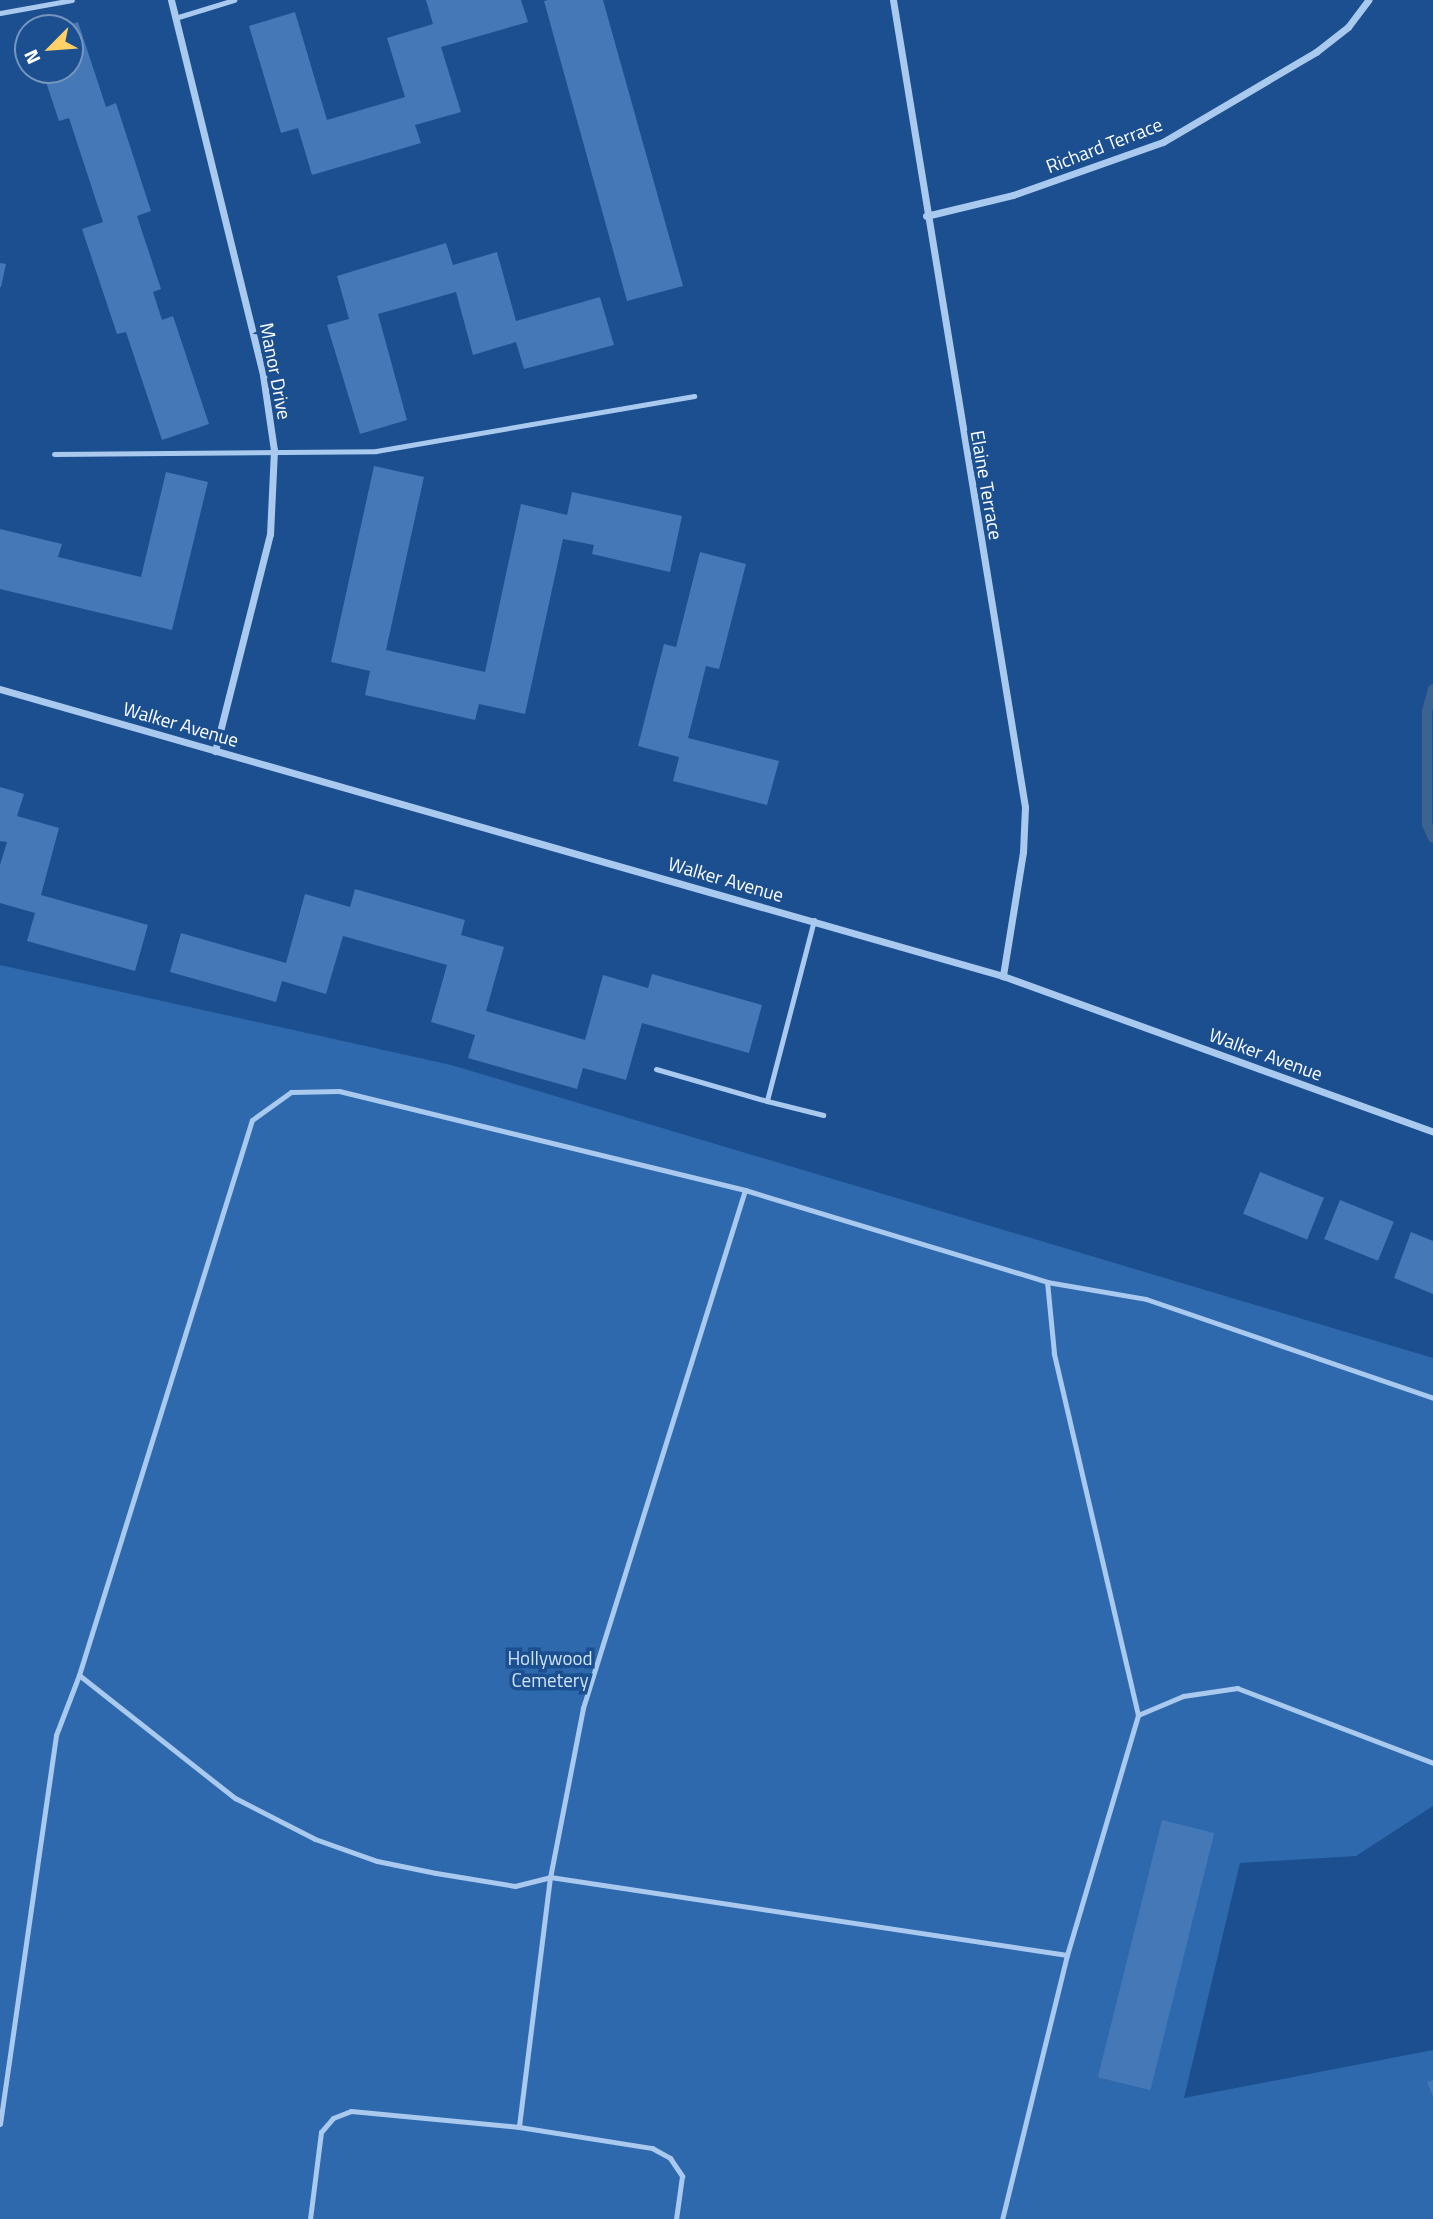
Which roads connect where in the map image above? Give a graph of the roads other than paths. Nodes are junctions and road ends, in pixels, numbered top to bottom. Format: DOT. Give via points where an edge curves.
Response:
graph roads {
  1 [pos="72,0"];
  2 [pos="171,0"];
  3 [pos="234,0"];
  4 [pos="893,0"];
  5 [pos="1368,0"];
  6 [pos="0,13"];
  7 [pos="175,18"];
  8 [pos="926,216"];
  9 [pos="694,396"];
  10 [pos="274,450"];
  11 [pos="54,454"];
  12 [pos="0,689"];
  13 [pos="215,751"];
  14 [pos="814,920"];
  15 [pos="1003,976"];
  16 [pos="656,1069"];
  17 [pos="767,1101"];
  18 [pos="823,1115"];
  19 [pos="1433,1132"];
  20 [pos="745,1190"];
  21 [pos="1047,1282"];
  22 [pos="1433,1398"];
  23 [pos="79,1675"];
  24 [pos="1138,1715"];
  25 [pos="1433,1763"];
  26 [pos="550,1877"];
  27 [pos="1067,1955"];
  28 [pos="0,2124"];
  29 [pos="519,2127"];
  30 [pos="310,2219"];
  31 [pos="676,2219"];
  32 [pos="1002,2219"];
  1 -- 6 [label="lane"];
  2 -- 7 [label="street, Manor Drive"];
  3 -- 7 [label="lane"];
  4 -- 8 [label="street, Elaine Terrace"];
  5 -- 8 [label="street, Richard Terrace" via="1348,27 1316,52 1163,142 1013,195"];
  7 -- 10 [label="street, Manor Drive" via="263,375"];
  8 -- 15 [label="street, Elaine Terrace" via="1025,807 1023,852"];
  9 -- 10 [label="lane" via="376,451"];
  10 -- 11 [label="lane"];
  10 -- 13 [label="street, Manor Drive" via="270,534"];
  12 -- 13 [label="street, Walker Avenue"];
  13 -- 14 [label="street, Walker Avenue"];
  14 -- 15 [label="street, Walker Avenue"];
  14 -- 17 [label="lane"];
  15 -- 19 [label="street, Walker Avenue"];
  16 -- 17 [label="lane"];
  17 -- 18 [label="lane"];
  20 -- 21 [label="lane"];
  20 -- 23 [label="lane" via="339,1091 291,1092 252,1120"];
  20 -- 26 [label="lane" via="583,1708"];
  21 -- 22 [label="lane" via="1146,1299"];
  21 -- 24 [label="lane" via="1054,1353"];
  23 -- 26 [label="lane" via="235,1798 315,1839 377,1861 515,1886"];
  23 -- 28 [label="lane" via="56,1735"];
  24 -- 25 [label="lane" via="1183,1696 1237,1688"];
  24 -- 27 [label="lane"];
  26 -- 27 [label="lane"];
  26 -- 29 [label="lane"];
  27 -- 32 [label="lane"];
  29 -- 30 [label="lane" via="351,2112 333,2118 321,2132"];
  29 -- 31 [label="lane" via="652,2148 670,2158 682,2176"];
}
